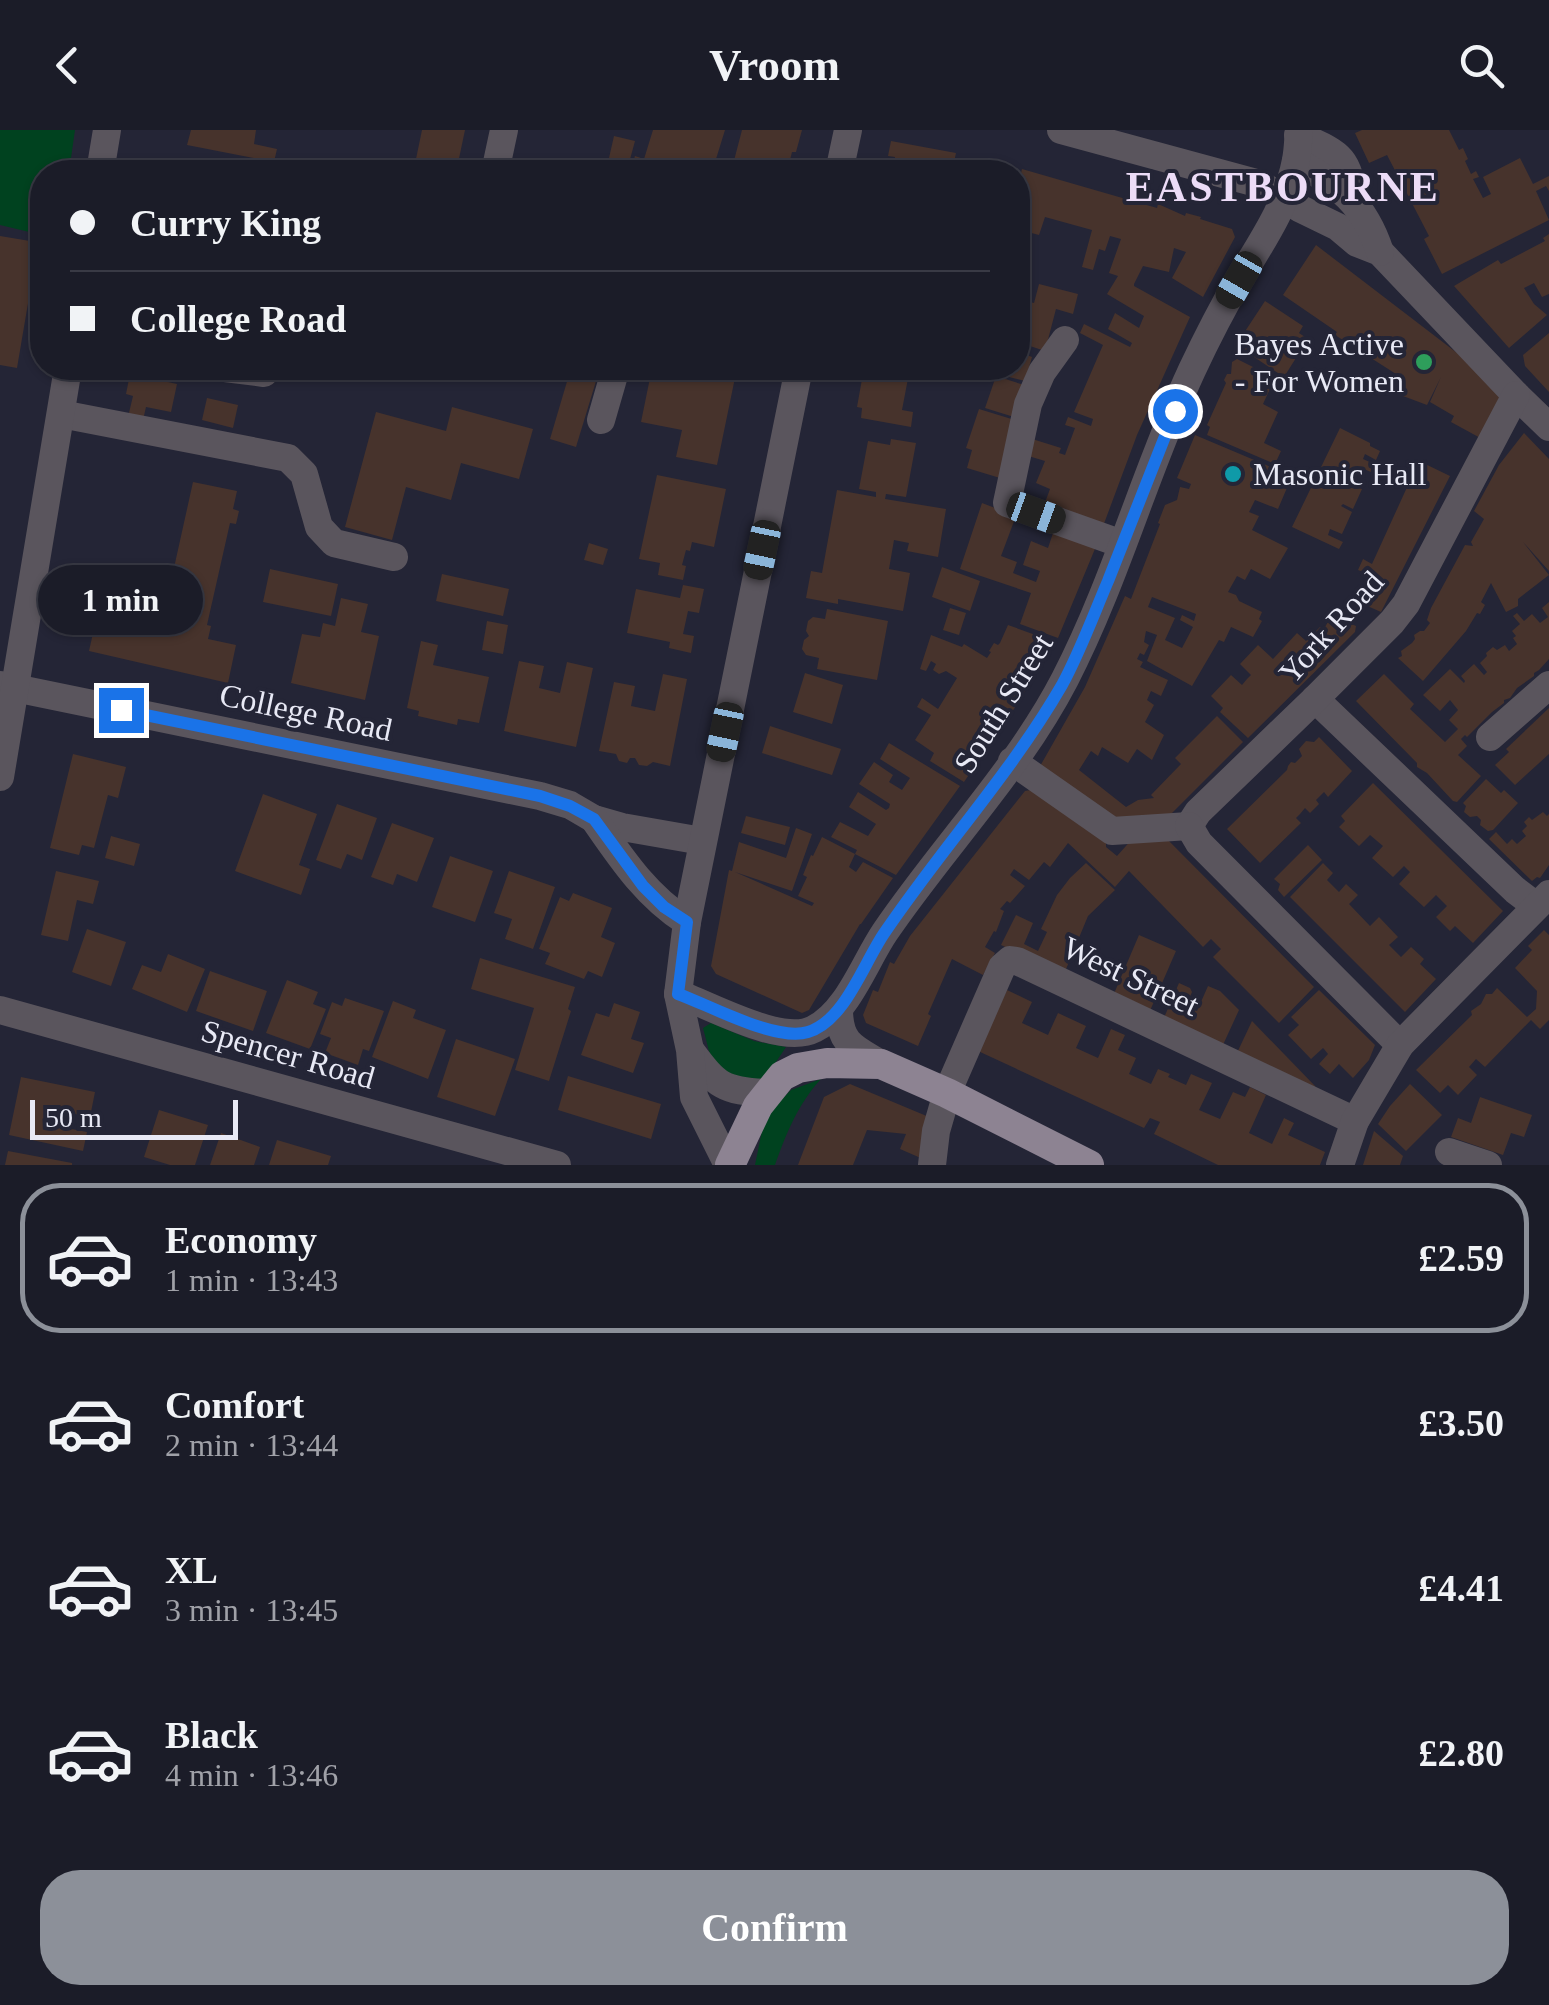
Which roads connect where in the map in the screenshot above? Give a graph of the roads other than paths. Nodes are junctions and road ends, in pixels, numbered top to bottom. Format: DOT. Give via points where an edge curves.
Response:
graph roads {
  1 [pos="107,130"];
  2 [pos="504,130"];
  3 [pos="848,130"];
  4 [pos="1061,130"];
  5 [pos="1297,142"];
  6 [pos="102,160"];
  7 [pos="498,160"];
  8 [pos="842,160"];
  9 [pos="1284,197"];
  10 [pos="1380,252"];
  11 [pos="1065,340"];
  12 [pos="66,380"];
  13 [pos="612,380"];
  14 [pos="797,380"];
  15 [pos="1516,395"];
  16 [pos="61,414"];
  17 [pos="600,420"];
  18 [pos="1549,427"];
  19 [pos="1122,544"];
  20 [pos="394,557"];
  21 [pos="1549,685"];
  22 [pos="8,687"];
  23 [pos="1315,699"];
  24 [pos="1490,737"];
  25 [pos="1012,761"];
  26 [pos="0,777"];
  27 [pos="594,819"];
  28 [pos="1190,826"];
  29 [pos="702,841"];
  30 [pos="1542,900"];
  31 [pos="687,922"];
  32 [pos="678,994"];
  33 [pos="839,1009"];
  34 [pos="0,1010"];
  35 [pos="1400,1045"];
  36 [pos="690,1050"];
  37 [pos="881,1064"];
  38 [pos="767,1093"];
  39 [pos="947,1093"];
  40 [pos="1355,1121"];
  41 [pos="1450,1152"];
  42 [pos="554,1165"];
  43 [pos="729,1165"];
  44 [pos="932,1165"];
  45 [pos="1089,1165"];
  46 [pos="1340,1165"];
  47 [pos="1488,1165"];
  1 -- 6 [label="street"];
  2 -- 7 [label="street"];
  3 -- 8 [label="street"];
  4 -- 9 [label="street" via="1260,184"];
  5 -- 9 [label="street, South Street"];
  5 -- 10 [label="street" via="1371,226"];
  9 -- 10 [label="street"];
  9 -- 19 [label="street, South Street" via="1194,366"];
  10 -- 15 [label="street"];
  11 -- 19 [label="street" via="1028,404 1007,503"];
  12 -- 16 [label="street"];
  13 -- 17 [label="street"];
  14 -- 29 [label="street"];
  15 -- 18 [label="street"];
  15 -- 23 [label="street, York Road" via="1406,604"];
  16 -- 20 [label="street" via="288,458 304,474 320,527 334,543"];
  16 -- 22 [label="street"];
  19 -- 25 [label="street, South Street" via="1064,682"];
  21 -- 24 [label="street"];
  22 -- 26 [label="street"];
  22 -- 27 [label="street, College Road" via="540,796"];
  23 -- 28 [label="street, York Road"];
  23 -- 30 [label="street" via="1516,890"];
  25 -- 28 [label="street" via="1112,831"];
  25 -- 33 [label="street, South Street" via="885,932"];
  27 -- 29 [label="street, College Road"];
  27 -- 31 [label="street, College Road" via="643,886"];
  28 -- 35 [label="street" via="1200,844"];
  29 -- 31 [label="street"];
  30 -- 35 [label="street"];
  31 -- 32 [label="street"];
  32 -- 33 [label="street, South Street" via="784,1034 811,1031"];
  32 -- 36 [label="street"];
  33 -- 37 [label="street" via="846,1039"];
  34 -- 42 [label="street, Spencer Road"];
  35 -- 40 [label="street"];
  36 -- 38 [label="street" via="720,1084"];
  36 -- 43 [label="street" via="694,1097"];
  37 -- 38 [label="main road" via="798,1068"];
  37 -- 39 [label="main road"];
  38 -- 43 [label="main road"];
  39 -- 40 [label="street, West Street" via="1010,960"];
  39 -- 44 [label="street"];
  39 -- 45 [label="main road"];
  40 -- 46 [label="street"];
  41 -- 47 [label="street"];
}
